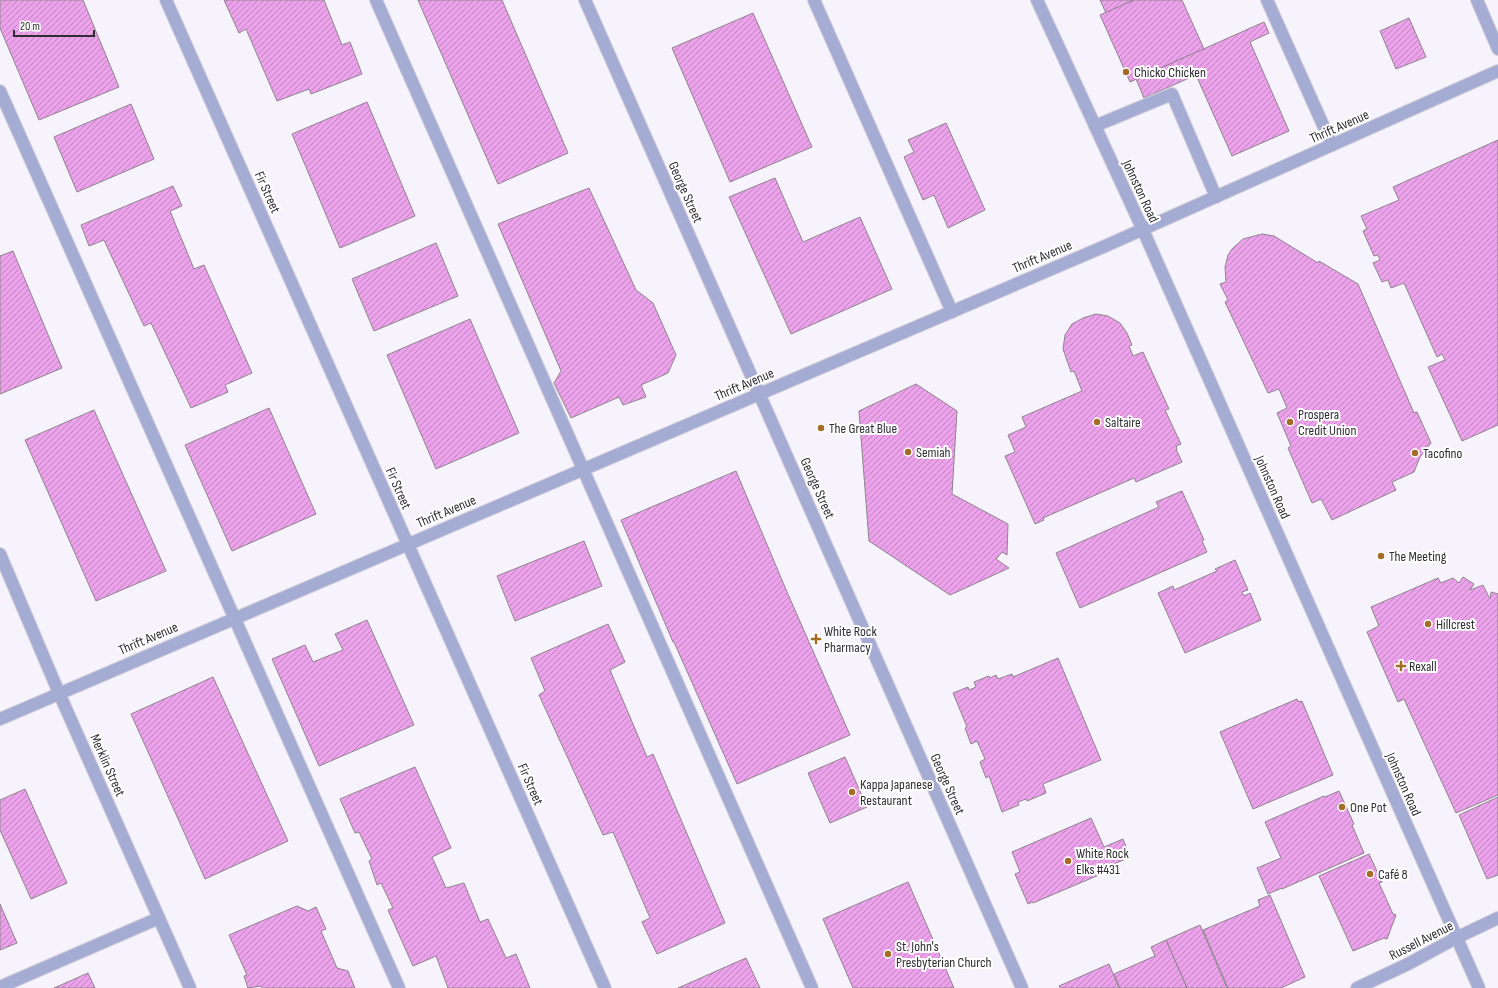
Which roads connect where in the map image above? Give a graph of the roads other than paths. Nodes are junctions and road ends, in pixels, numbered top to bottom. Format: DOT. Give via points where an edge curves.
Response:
graph roads {
  1 [pos="166,0"];
  2 [pos="376,0"];
  3 [pos="585,0"];
  4 [pos="814,0"];
  5 [pos="1037,0"];
  6 [pos="1267,0"];
  7 [pos="1477,0"];
  8 [pos="1498,49"];
  9 [pos="1498,71"];
  10 [pos="0,91"];
  11 [pos="1095,126"];
  12 [pos="1332,146"];
  13 [pos="1216,197"];
  14 [pos="1143,230"];
  15 [pos="952,312"];
  16 [pos="759,393"];
  17 [pos="583,468"];
  18 [pos="408,544"];
  19 [pos="0,554"];
  20 [pos="235,618"];
  21 [pos="59,693"];
  22 [pos="0,719"];
  23 [pos="159,918"];
  24 [pos="1498,918"];
  25 [pos="1456,938"];
  26 [pos="0,987"];
  27 [pos="190,988"];
  28 [pos="399,988"];
  29 [pos="605,988"];
  30 [pos="812,988"];
  31 [pos="1022,988"];
  32 [pos="1357,988"];
  33 [pos="1479,988"];
  1 -- 18 [label="street, Fir Street"];
  2 -- 17 [label="street"];
  3 -- 16 [label="street, George Street"];
  4 -- 15 [label="street"];
  5 -- 11 [label="street, Johnston Road"];
  6 -- 12 [label="street"];
  7 -- 8 [label="street"];
  9 -- 12 [label="street, Thrift Avenue"];
  10 -- 20 [label="street"];
  11 -- 13 [label="street" via="1172,94"];
  11 -- 14 [label="street, Johnston Road"];
  12 -- 13 [label="street, Thrift Avenue"];
  13 -- 14 [label="street, Thrift Avenue"];
  14 -- 15 [label="street, Thrift Avenue"];
  14 -- 25 [label="street, Johnston Road"];
  15 -- 16 [label="street, Thrift Avenue"];
  16 -- 17 [label="street, Thrift Avenue"];
  16 -- 31 [label="street, George Street"];
  17 -- 18 [label="street, Thrift Avenue"];
  17 -- 30 [label="street"];
  18 -- 20 [label="street, Thrift Avenue"];
  18 -- 29 [label="street, Fir Street"];
  19 -- 21 [label="street, Merklin Street"];
  20 -- 21 [label="street, Thrift Avenue"];
  20 -- 28 [label="street"];
  21 -- 22 [label="street, Thrift Avenue"];
  21 -- 23 [label="street, Merklin Street"];
  23 -- 26 [label="street"];
  23 -- 27 [label="street, Merklin Street"];
  24 -- 25 [label="street, Russell Avenue"];
  25 -- 32 [label="street, Russell Avenue"];
  25 -- 33 [label="street, Johnston Road"];
}
